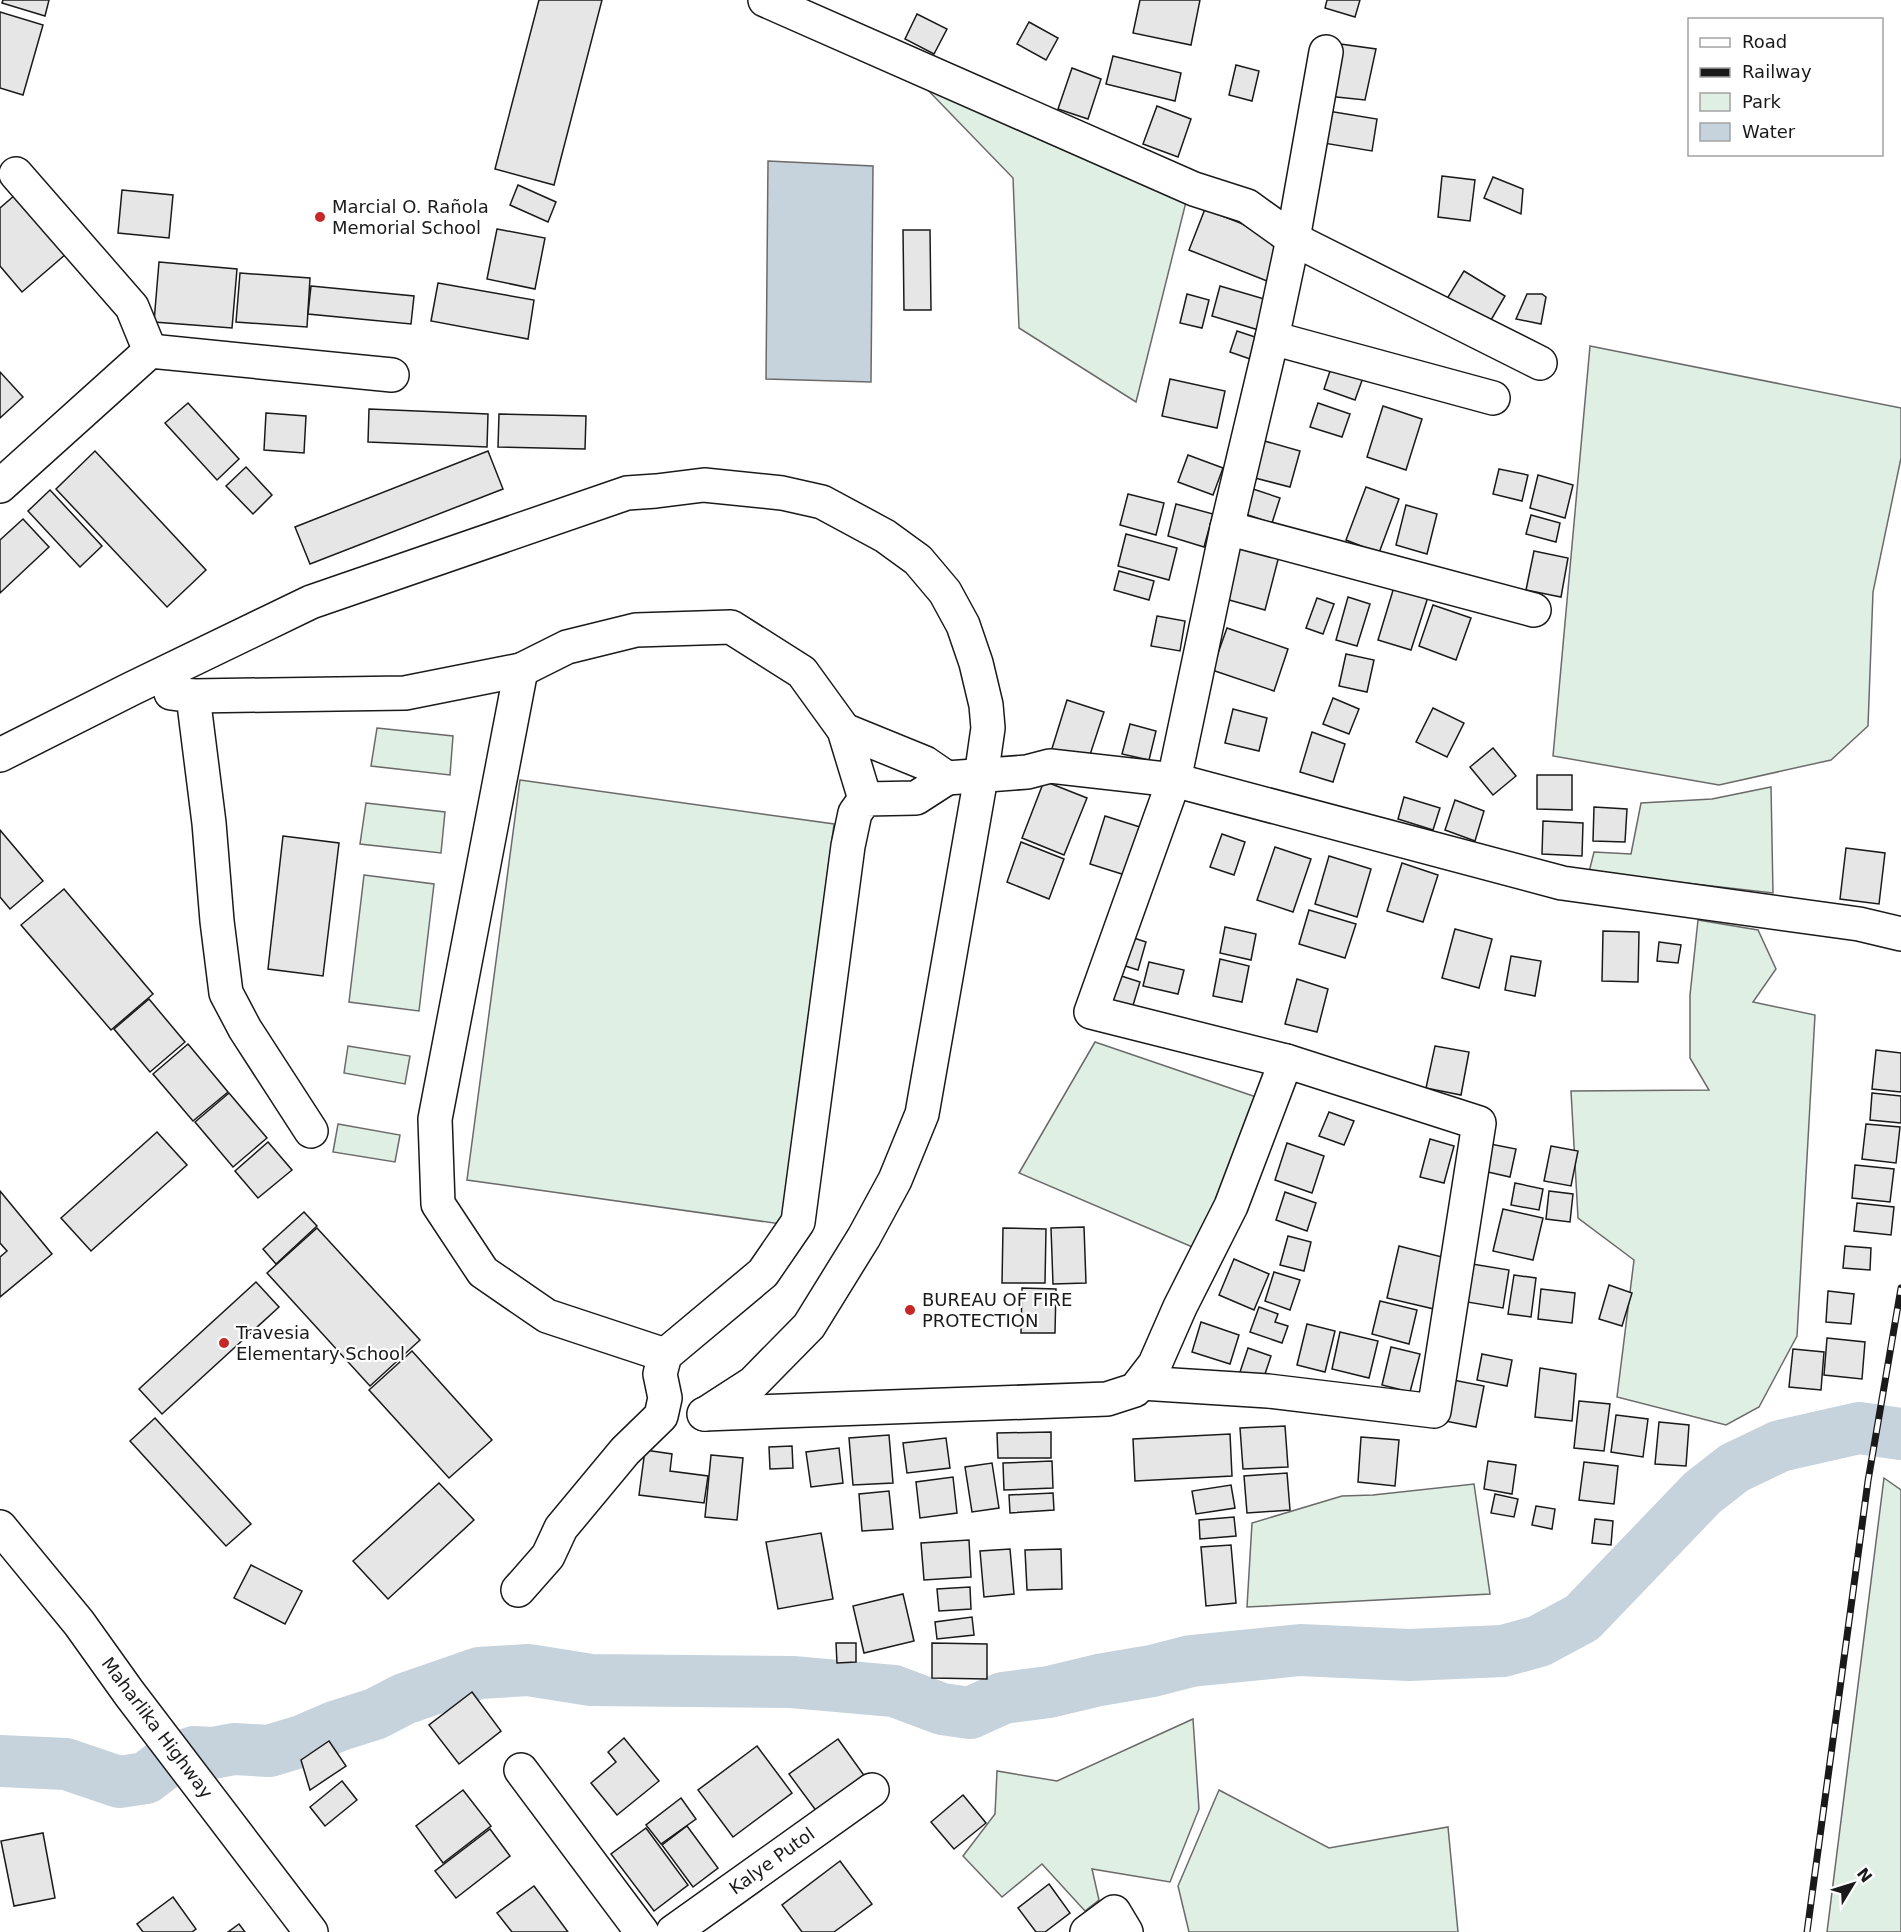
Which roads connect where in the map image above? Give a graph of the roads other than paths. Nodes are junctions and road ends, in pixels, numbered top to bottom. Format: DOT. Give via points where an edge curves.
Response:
graph roads {
  1 [pos="765,0"];
  2 [pos="1326,52"];
  3 [pos="16,174"];
  4 [pos="1293,239"];
  5 [pos="1272,338"];
  6 [pos="150,351"];
  7 [pos="1540,363"];
  8 [pos="392,375"];
  9 [pos="1493,398"];
  10 [pos="0,486"];
  11 [pos="1227,528"];
  12 [pos="1534,610"];
  13 [pos="521,670"];
  14 [pos="131,689"];
  15 [pos="193,696"];
  16 [pos="844,730"];
  17 [pos="0,755"];
  18 [pos="981,777"];
  19 [pos="947,778"];
  20 [pos="1174,780"];
  21 [pos="865,799"];
  22 [pos="1901,934"];
  23 [pos="1286,1061"];
  24 [pos="311,1131"];
  25 [pos="665,1355"];
  26 [pos="1141,1383"];
  27 [pos="705,1414"];
  28 [pos="661,1416"];
  29 [pos="0,1527"];
  30 [pos="518,1590"];
  31 [pos="521,1770"];
  32 [pos="872,1790"];
  33 [pos="311,1932"];
  34 [pos="642,1932"];
  35 [pos="673,1932"];
  36 [pos="1087,1932"];
  37 [pos="1126,1932"];
  1 -- 4 [label="main road" via="1194,189 1247,206"];
  2 -- 4 [label="main road"];
  3 -- 6 [label="main road" via="132,307"];
  4 -- 5 [label="main road"];
  4 -- 7 [label="main road"];
  5 -- 9 [label="main road"];
  5 -- 11 [label="main road"];
  6 -- 8 [label="main road"];
  6 -- 10 [label="main road"];
  11 -- 12 [label="main road"];
  11 -- 20 [label="main road"];
  13 -- 15 [label="main road" via="405,693"];
  13 -- 16 [label="main road" via="567,647 636,630 731,627 802,672"];
  13 -- 25 [label="main road" via="435,1119 438,1204 483,1272 547,1316"];
  14 -- 15 [label="main road"];
  14 -- 17 [label="main road"];
  14 -- 18 [label="main road" via="311,602 627,493 704,485 739,487 822,502 885,536 918,560 945,592 963,625 986,705 988,728"];
  15 -- 24 [label="main road" via="226,993"];
  16 -- 19 [label="main road" via="925,763"];
  16 -- 21 [label="main road"];
  18 -- 19 [label="main road"];
  18 -- 20 [label="main road" via="1050,766"];
  18 -- 27 [label="main road" via="922,1114 895,1180 809,1326 753,1383"];
  19 -- 21 [label="main road" via="916,798"];
  20 -- 22 [label="main road" via="1562,883 1859,924"];
  20 -- 23 [label="main road" via="1091,1012"];
  21 -- 25 [label="main road" via="855,813 848,846 798,1222 763,1273"];
  23 -- 26 [label="main road" via="1231,1206 1155,1364"];
  23 -- 26 [label="main road" via="1479,1123 1434,1411 1268,1390"];
  25 -- 28 [label="main road" via="660,1374 665,1398"];
  26 -- 27 [label="main road" via="1135,1390 1107,1399"];
  27 -- 28 [label="main road"];
  28 -- 30 [label="main road" via="561,1528 548,1556"];
  29 -- 33 [label="main road, Maharlika Highway" via="79,1623"];
  31 -- 34 [label="main road"];
  32 -- 35 [label="main road, Kalye Putol"];
  36 -- 37 [label="main road" via="1114,1912"];
}
